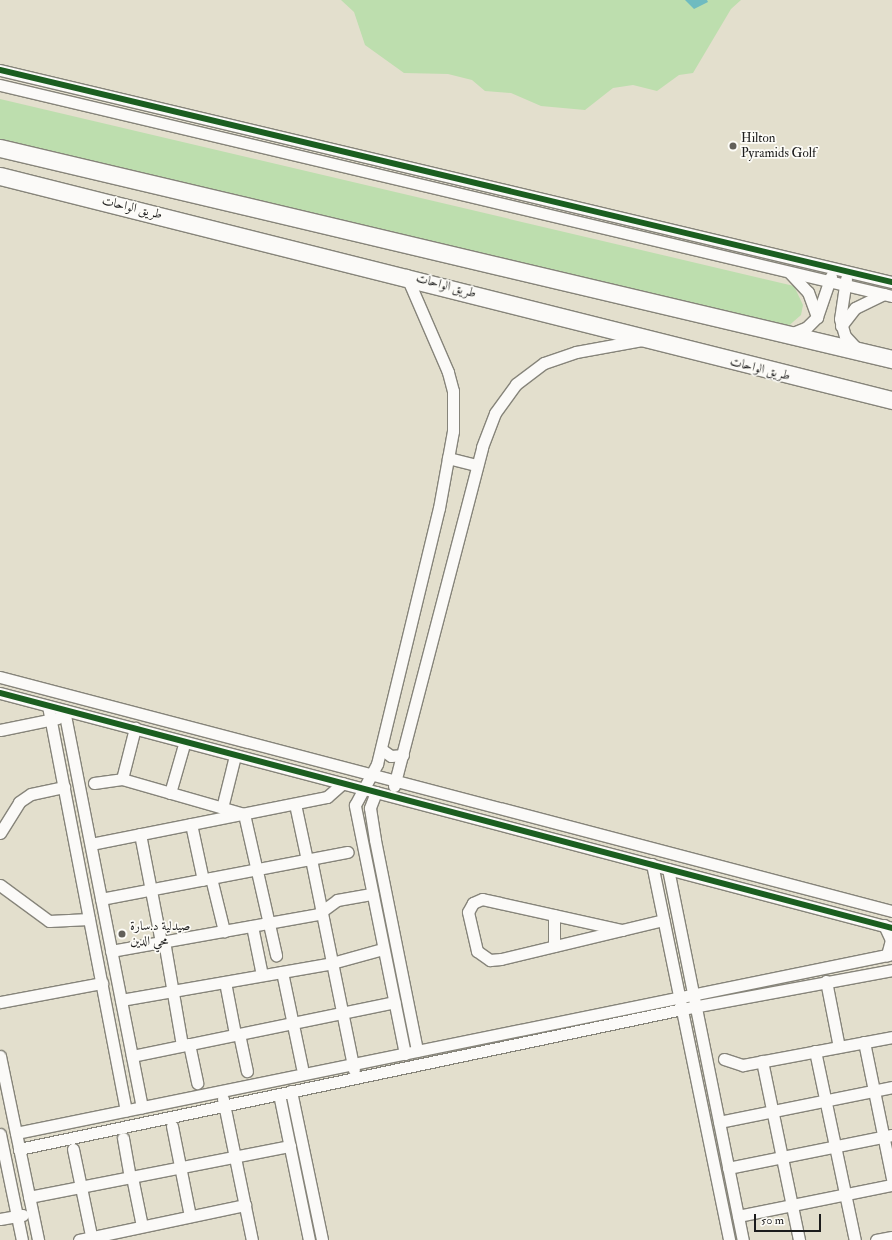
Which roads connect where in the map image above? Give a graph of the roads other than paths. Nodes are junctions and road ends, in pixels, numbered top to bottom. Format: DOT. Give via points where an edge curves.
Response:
graph roads {
  1 [pos="0,70"];
  2 [pos="0,85"];
  3 [pos="86,90"];
  4 [pos="83,105"];
  5 [pos="0,148"];
  6 [pos="0,176"];
  7 [pos="475,182"];
  8 [pos="471,196"];
  9 [pos="833,267"];
  10 [pos="848,271"];
  11 [pos="789,273"];
  12 [pos="406,275"];
  13 [pos="829,282"];
  14 [pos="892,282"];
  15 [pos="845,285"];
  16 [pos="888,295"];
  17 [pos="817,317"];
  18 [pos="841,326"];
  19 [pos="786,335"];
  20 [pos="644,340"];
  21 [pos="860,351"];
  22 [pos="892,359"];
  23 [pos="892,400"];
  24 [pos="448,458"];
  25 [pos="477,465"];
  26 [pos="0,677"];
  27 [pos="0,693"];
  28 [pos="48,706"];
  29 [pos="65,713"];
  30 [pos="51,720"];
  31 [pos="135,728"];
  32 [pos="0,730"];
  33 [pos="220,735"];
  34 [pos="183,748"];
  35 [pos="381,749"];
  36 [pos="216,750"];
  37 [pos="403,755"];
  38 [pos="234,760"];
  39 [pos="372,774"];
  40 [pos="122,779"];
  41 [pos="396,781"];
  42 [pos="94,783"];
  43 [pos="343,783"];
  44 [pos="64,786"];
  45 [pos="363,788"];
  46 [pos="381,792"];
  47 [pos="170,793"];
  48 [pos="295,804"];
  49 [pos="222,808"];
  50 [pos="244,814"];
  51 [pos="86,821"];
  52 [pos="550,821"];
  53 [pos="71,824"];
  54 [pos="192,824"];
  55 [pos="0,833"];
  56 [pos="140,834"];
  57 [pos="546,837"];
  58 [pos="91,844"];
  59 [pos="376,847"];
  60 [pos="362,849"];
  61 [pos="348,852"];
  62 [pos="309,860"];
  63 [pos="652,864"];
  64 [pos="668,869"];
  65 [pos="256,870"];
  66 [pos="207,879"];
  67 [pos="0,885"];
  68 [pos="792,885"];
  69 [pos="151,890"];
  70 [pos="372,894"];
  71 [pos="101,899"];
  72 [pos="787,900"];
  73 [pos="322,911"];
  74 [pos="892,911"];
  75 [pos="554,915"];
  76 [pos="90,919"];
  77 [pos="663,920"];
  78 [pos="268,923"];
  79 [pos="252,926"];
  80 [pos="888,927"];
  81 [pos="622,930"];
  82 [pos="224,931"];
  83 [pos="163,941"];
  84 [pos="554,946"];
  85 [pos="383,949"];
  86 [pos="111,950"];
  87 [pos="276,955"];
  88 [pos="890,955"];
  89 [pos="332,963"];
  90 [pos="892,970"];
  91 [pos="282,972"];
  92 [pos="262,975"];
  93 [pos="788,975"];
  94 [pos="225,982"];
  95 [pos="826,982"];
  96 [pos="102,983"];
  97 [pos="792,988"];
  98 [pos="173,991"];
  99 [pos="694,995"];
  100 [pos="679,998"];
  101 [pos="121,1000"];
  102 [pos="0,1002"];
  103 [pos="394,1002"];
  104 [pos="696,1006"];
  105 [pos="682,1009"];
  106 [pos="342,1012"];
  107 [pos="293,1022"];
  108 [pos="534,1027"];
  109 [pos="237,1034"];
  110 [pos="892,1037"];
  111 [pos="537,1039"];
  112 [pos="864,1042"];
  113 [pos="186,1045"];
  114 [pos="839,1047"];
  115 [pos="417,1051"];
  116 [pos="815,1051"];
  117 [pos="405,1054"];
  118 [pos="0,1056"];
  119 [pos="132,1056"];
  120 [pos="724,1059"];
  121 [pos="762,1061"];
  122 [pos="353,1064"];
  123 [pos="302,1068"];
  124 [pos="247,1071"];
  125 [pos="355,1077"];
  126 [pos="197,1083"];
  127 [pos="892,1087"];
  128 [pos="222,1091"];
  129 [pos="291,1091"];
  130 [pos="874,1091"];
  131 [pos="279,1094"];
  132 [pos="826,1100"];
  133 [pos="225,1105"];
  134 [pos="142,1107"];
  135 [pos="126,1111"];
  136 [pos="773,1111"];
  137 [pos="62,1124"];
  138 [pos="172,1126"];
  139 [pos="720,1127"];
  140 [pos="16,1133"];
  141 [pos="0,1134"];
  142 [pos="707,1134"];
  143 [pos="888,1136"];
  144 [pos="123,1138"];
  145 [pos="64,1139"];
  146 [pos="290,1146"];
  147 [pos="835,1146"];
  148 [pos="19,1149"];
  149 [pos="72,1149"];
  150 [pos="235,1157"];
  151 [pos="782,1157"];
  152 [pos="181,1168"];
  153 [pos="728,1168"];
  154 [pos="131,1177"];
  155 [pos="892,1179"];
  156 [pos="892,1185"];
  157 [pos="81,1187"];
  158 [pos="845,1194"];
  159 [pos="29,1197"];
  160 [pos="245,1205"];
  161 [pos="792,1205"];
  162 [pos="32,1214"];
  163 [pos="18,1216"];
  164 [pos="190,1216"];
  165 [pos="738,1216"];
  166 [pos="0,1219"];
  167 [pos="142,1226"];
  168 [pos="892,1237"];
  169 [pos="92,1239"];
  170 [pos="22,1240"];
  171 [pos="38,1240"];
  172 [pos="79,1240"];
  173 [pos="252,1240"];
  174 [pos="309,1240"];
  175 [pos="322,1240"];
  176 [pos="729,1240"];
  177 [pos="743,1240"];
  178 [pos="799,1240"];
  179 [pos="855,1240"];
  180 [pos="876,1240"];
  1 -- 3 [label="street"];
  2 -- 4 [label="street"];
  3 -- 4 [label="street"];
  3 -- 7 [label="street"];
  4 -- 8 [label="street"];
  5 -- 19 [label="highway"];
  6 -- 12 [label="highway, طريق الواحات"];
  7 -- 8 [label="street"];
  7 -- 9 [label="street"];
  8 -- 11 [label="street"];
  9 -- 10 [label="street"];
  9 -- 13 [label="street"];
  10 -- 14 [label="street"];
  10 -- 15 [label="street"];
  11 -- 13 [label="street"];
  11 -- 17 [label="street" via="808,292"];
  12 -- 20 [label="highway, طريق الواحات"];
  12 -- 24 [label="street" via="453,391 455,411"];
  13 -- 15 [label="street"];
  13 -- 17 [label="street"];
  15 -- 16 [label="street"];
  15 -- 18 [label="street"];
  16 -- 18 [label="street" via="859,305"];
  17 -- 19 [label="street" via="807,327"];
  18 -- 21 [label="street" via="848,340"];
  19 -- 21 [label="highway"];
  20 -- 23 [label="highway, طريق الواحات"];
  20 -- 25 [label="street" via="576,352 534,369 512,389 495,413"];
  21 -- 22 [label="highway"];
  24 -- 25 [label="street"];
  24 -- 35 [label="street"];
  25 -- 37 [label="street"];
  26 -- 33 [label="street"];
  27 -- 28 [label="street"];
  28 -- 29 [label="street"];
  28 -- 30 [label="street"];
  29 -- 30 [label="street"];
  29 -- 31 [label="street"];
  29 -- 51 [label="street"];
  30 -- 32 [label="street"];
  30 -- 44 [label="street"];
  31 -- 36 [label="street"];
  31 -- 40 [label="street"];
  33 -- 36 [label="street"];
  33 -- 39 [label="street"];
  34 -- 47 [label="street"];
  35 -- 37 [label="street" via="391,756"];
  35 -- 39 [label="street"];
  36 -- 43 [label="street"];
  37 -- 41 [label="street"];
  38 -- 49 [label="street"];
  39 -- 41 [label="street"];
  39 -- 45 [label="street"];
  40 -- 42 [label="street"];
  40 -- 47 [label="street"];
  41 -- 46 [label="street"];
  41 -- 52 [label="street"];
  43 -- 45 [label="street"];
  43 -- 48 [label="street" via="327,797"];
  44 -- 53 [label="street"];
  44 -- 55 [label="street" via="32,794 19,802"];
  45 -- 46 [label="street"];
  45 -- 60 [label="street" via="355,805"];
  46 -- 57 [label="street"];
  46 -- 59 [label="street" via="370,808"];
  47 -- 49 [label="street"];
  48 -- 50 [label="street"];
  48 -- 62 [label="street"];
  49 -- 50 [label="street"];
  50 -- 54 [label="street"];
  50 -- 65 [label="street"];
  51 -- 53 [label="street"];
  51 -- 58 [label="street"];
  52 -- 57 [label="street"];
  52 -- 68 [label="street"];
  53 -- 76 [label="street"];
  54 -- 56 [label="street"];
  54 -- 66 [label="street"];
  56 -- 58 [label="street"];
  56 -- 69 [label="street"];
  57 -- 63 [label="street"];
  58 -- 71 [label="street"];
  59 -- 60 [label="street"];
  59 -- 115 [label="street"];
  60 -- 70 [label="street"];
  61 -- 62 [label="street"];
  62 -- 65 [label="street"];
  62 -- 73 [label="street"];
  63 -- 64 [label="street"];
  63 -- 77 [label="street"];
  64 -- 72 [label="street"];
  64 -- 99 [label="street"];
  65 -- 66 [label="street"];
  65 -- 78 [label="street"];
  66 -- 69 [label="street"];
  66 -- 82 [label="street"];
  67 -- 76 [label="street" via="49,921"];
  68 -- 72 [label="street"];
  68 -- 74 [label="street"];
  69 -- 71 [label="street"];
  69 -- 83 [label="street"];
  70 -- 73 [label="street" via="337,900"];
  70 -- 85 [label="street"];
  71 -- 86 [label="street"];
  72 -- 80 [label="street"];
  73 -- 78 [label="street"];
  73 -- 89 [label="street"];
  75 -- 81 [label="street"];
  75 -- 84 [label="street"];
  75 -- 84 [label="street" via="482,899 470,907 468,917 477,951 490,960"];
  76 -- 96 [label="street"];
  77 -- 81 [label="street"];
  77 -- 100 [label="street"];
  78 -- 79 [label="street"];
  78 -- 87 [label="street"];
  79 -- 82 [label="street"];
  79 -- 92 [label="street"];
  80 -- 88 [label="street" via="891,940"];
  81 -- 84 [label="street"];
  82 -- 83 [label="street"];
  83 -- 86 [label="street"];
  83 -- 98 [label="street"];
  85 -- 89 [label="street"];
  85 -- 103 [label="street"];
  86 -- 101 [label="street"];
  88 -- 93 [label="street"];
  89 -- 91 [label="street"];
  89 -- 106 [label="street"];
  90 -- 95 [label="street"];
  91 -- 92 [label="street"];
  91 -- 107 [label="street"];
  92 -- 94 [label="street"];
  93 -- 97 [label="street"];
  93 -- 99 [label="street"];
  94 -- 98 [label="street"];
  94 -- 109 [label="street"];
  95 -- 97 [label="street"];
  95 -- 114 [label="street"];
  96 -- 102 [label="street"];
  96 -- 135 [label="street"];
  97 -- 104 [label="street"];
  98 -- 101 [label="street"];
  98 -- 113 [label="street"];
  99 -- 100 [label="street"];
  99 -- 104 [label="street"];
  100 -- 105 [label="street"];
  100 -- 108 [label="street"];
  101 -- 119 [label="street"];
  103 -- 106 [label="street"];
  103 -- 117 [label="street"];
  104 -- 105 [label="street"];
  104 -- 139 [label="street"];
  105 -- 111 [label="street"];
  105 -- 142 [label="street"];
  106 -- 107 [label="street"];
  106 -- 122 [label="street"];
  107 -- 109 [label="street"];
  107 -- 123 [label="street"];
  108 -- 111 [label="street"];
  108 -- 115 [label="street"];
  109 -- 113 [label="street"];
  109 -- 124 [label="street"];
  110 -- 112 [label="street"];
  111 -- 125 [label="street"];
  112 -- 114 [label="street"];
  112 -- 130 [label="street"];
  113 -- 119 [label="street"];
  113 -- 126 [label="street"];
  114 -- 116 [label="street"];
  115 -- 117 [label="street"];
  116 -- 121 [label="street"];
  116 -- 132 [label="street"];
  117 -- 122 [label="street"];
  118 -- 140 [label="street"];
  119 -- 134 [label="street"];
  120 -- 121 [label="street" via="743,1065"];
  121 -- 136 [label="street"];
  122 -- 125 [label="street"];
  122 -- 128 [label="street"];
  125 -- 129 [label="street"];
  127 -- 130 [label="street"];
  128 -- 133 [label="street"];
  128 -- 134 [label="street"];
  129 -- 131 [label="street"];
  129 -- 175 [label="street"];
  130 -- 132 [label="street"];
  130 -- 143 [label="street"];
  131 -- 133 [label="street"];
  131 -- 146 [label="street"];
  132 -- 136 [label="street"];
  132 -- 147 [label="street"];
  133 -- 145 [label="street"];
  133 -- 150 [label="street"];
  134 -- 135 [label="street"];
  135 -- 137 [label="street"];
  136 -- 139 [label="street"];
  136 -- 151 [label="street"];
  137 -- 140 [label="street"];
  137 -- 145 [label="street"];
  138 -- 152 [label="street"];
  139 -- 142 [label="street"];
  139 -- 153 [label="street"];
  140 -- 148 [label="street"];
  141 -- 163 [label="street"];
  142 -- 176 [label="street"];
  143 -- 147 [label="street"];
  143 -- 155 [label="street"];
  144 -- 154 [label="street"];
  145 -- 148 [label="street"];
  146 -- 150 [label="street"];
  146 -- 174 [label="street"];
  147 -- 151 [label="street"];
  147 -- 158 [label="street"];
  148 -- 159 [label="street"];
  149 -- 157 [label="street"];
  150 -- 152 [label="street"];
  150 -- 160 [label="street"];
  151 -- 153 [label="street"];
  151 -- 161 [label="street"];
  152 -- 154 [label="street"];
  152 -- 164 [label="street"];
  153 -- 165 [label="street"];
  154 -- 157 [label="street"];
  154 -- 167 [label="street"];
  156 -- 158 [label="street"];
  157 -- 159 [label="street"];
  157 -- 169 [label="street"];
  158 -- 161 [label="street"];
  158 -- 179 [label="street"];
  159 -- 162 [label="street"];
  160 -- 164 [label="street"];
  160 -- 173 [label="street"];
  161 -- 165 [label="street"];
  161 -- 178 [label="street"];
  162 -- 163 [label="street"];
  162 -- 171 [label="street"];
  163 -- 166 [label="street"];
  163 -- 170 [label="street"];
  164 -- 167 [label="street"];
  165 -- 177 [label="street"];
  167 -- 169 [label="street"];
  168 -- 180 [label="street"];
  169 -- 172 [label="street"];
}
